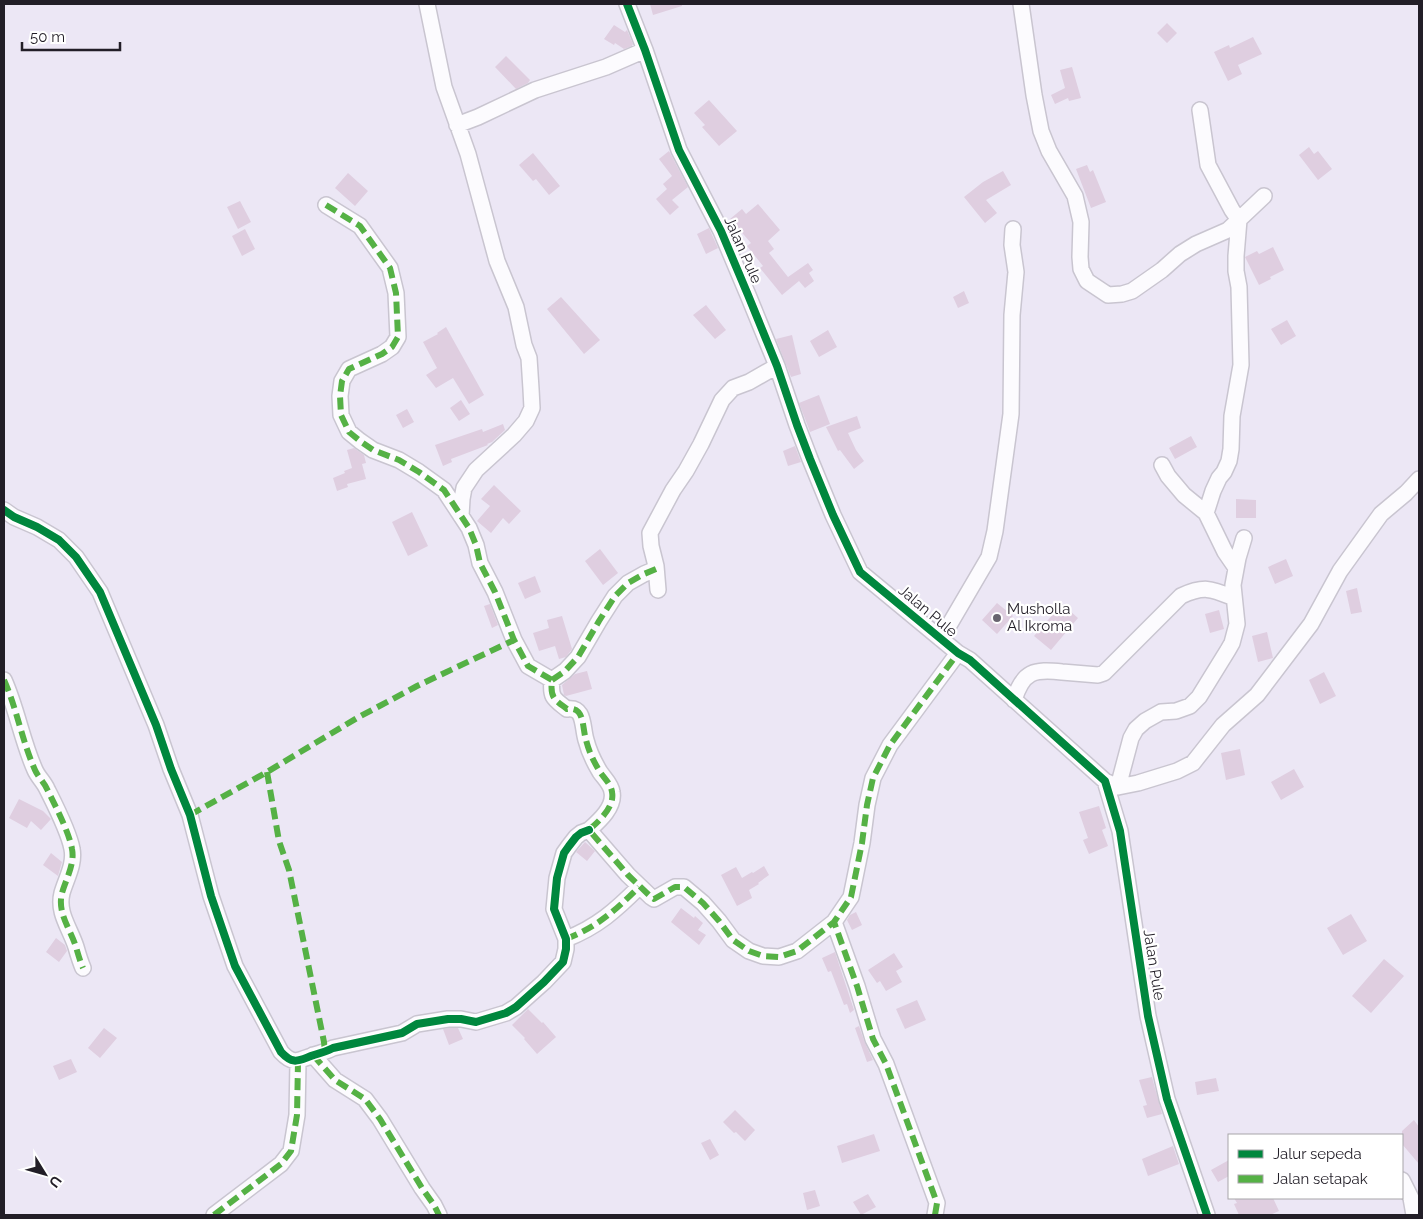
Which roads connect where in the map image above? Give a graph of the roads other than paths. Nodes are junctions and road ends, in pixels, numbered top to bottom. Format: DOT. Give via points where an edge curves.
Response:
graph roads {
  1 [pos="427,4"];
  2 [pos="627,4"];
  3 [pos="1021,4"];
  4 [pos="645,50"];
  5 [pos="1200,110"];
  6 [pos="457,125"];
  7 [pos="1264,196"];
  8 [pos="326,206"];
  9 [pos="1239,220"];
  10 [pos="1013,229"];
  11 [pos="777,366"];
  12 [pos="1162,465"];
  13 [pos="1419,479"];
  14 [pos="4,510"];
  15 [pos="1206,513"];
  16 [pos="461,516"];
  17 [pos="1244,538"];
  18 [pos="1236,568"];
  19 [pos="656,569"];
  20 [pos="658,590"];
  21 [pos="1234,598"];
  22 [pos="941,639"];
  23 [pos="958,653"];
  24 [pos="4,680"];
  25 [pos="552,680"];
  26 [pos="1014,700"];
  27 [pos="1112,784"];
  28 [pos="589,830"];
  29 [pos="640,887"];
  30 [pos="834,922"];
  31 [pos="566,938"];
  32 [pos="83,968"];
  33 [pos="313,1055"];
  34 [pos="298,1062"];
  35 [pos="1403,1182"];
  36 [pos="214,1215"];
  37 [pos="439,1215"];
  38 [pos="935,1215"];
  39 [pos="1207,1215"];
  40 [pos="1414,1215"];
  1 -- 6 [label="street" via="444,86"];
  2 -- 4 [label="street, Jalan Pule"];
  3 -- 9 [label="street" via="1041,130 1048,151 1075,196 1081,222 1081,269 1087,281 1108,295 1132,290 1180,254 1228,230"];
  4 -- 6 [label="street" via="606,67 534,90"];
  4 -- 11 [label="street, Jalan Pule" via="679,150 720,231"];
  5 -- 9 [label="street" via="1208,165"];
  6 -- 16 [label="street" via="497,262 516,307 529,358 532,408 526,421 486,460 464,488"];
  7 -- 9 [label="street"];
  8 -- 16 [label="street" via="360,226 390,268 396,293 398,337 382,354 349,369 342,381 341,415 349,432 373,450 399,460 444,490"];
  9 -- 15 [label="street" via="1236,271 1241,365 1232,416 1232,449"];
  10 -- 22 [label="street" via="1016,272 1011,414 995,532 989,558"];
  11 -- 19 [label="street" via="733,388 722,400 702,444 650,533"];
  11 -- 22 [label="street, Jalan Pule" via="810,459 860,572"];
  12 -- 15 [label="street" via="1184,496"];
  13 -- 27 [label="street" via="1381,514 1340,571 1312,624 1257,695 1223,725 1197,760 1177,771 1138,783"];
  14 -- 34 [label="street" via="59,540 76,557 100,592 190,815 211,896 235,966 281,1052"];
  15 -- 18 [label="street" via="1224,552"];
  16 -- 25 [label="street" via="528,666"];
  17 -- 18 [label="street"];
  18 -- 21 [label="street"];
  19 -- 20 [label="street"];
  19 -- 25 [label="street" via="628,583 615,596 578,657"];
  21 -- 26 [label="street" via="1211,589 1181,596 1104,673 1036,671 1018,687"];
  21 -- 27 [label="street" via="1237,624 1232,643 1199,697 1190,706 1161,712 1136,729"];
  22 -- 23 [label="street, Jalan Pule"];
  23 -- 26 [label="street, Jalan Pule"];
  23 -- 30 [label="street" via="890,745 873,778 851,897"];
  24 -- 32 [label="street" via="36,773 46,788 73,851 60,904"];
  25 -- 28 [label="street" via="552,696 556,702 567,709 574,708 580,715 593,761 612,792 607,812"];
  26 -- 27 [label="street, Jalan Pule"];
  27 -- 39 [label="street, Jalan Pule" via="1148,1016 1165,1090"];
  28 -- 29 [label="street"];
  28 -- 31 [label="street" via="576,837 564,853 557,878 554,909"];
  29 -- 30 [label="street" via="654,899 675,887 684,887 714,915 733,940 763,956 779,957 797,951"];
  29 -- 31 [label="street" via="596,925"];
  30 -- 38 [label="street" via="873,1039 886,1064 938,1203"];
  31 -- 33 [label="street" via="563,962 506,1013 476,1022 448,1019 417,1024 402,1033"];
  33 -- 34 [label="street"];
  33 -- 37 [label="street" via="335,1080 365,1098"];
  34 -- 36 [label="street" via="298,1115 291,1151 281,1164"];
  35 -- 40 [label="street" via="1411,1198"];
}
